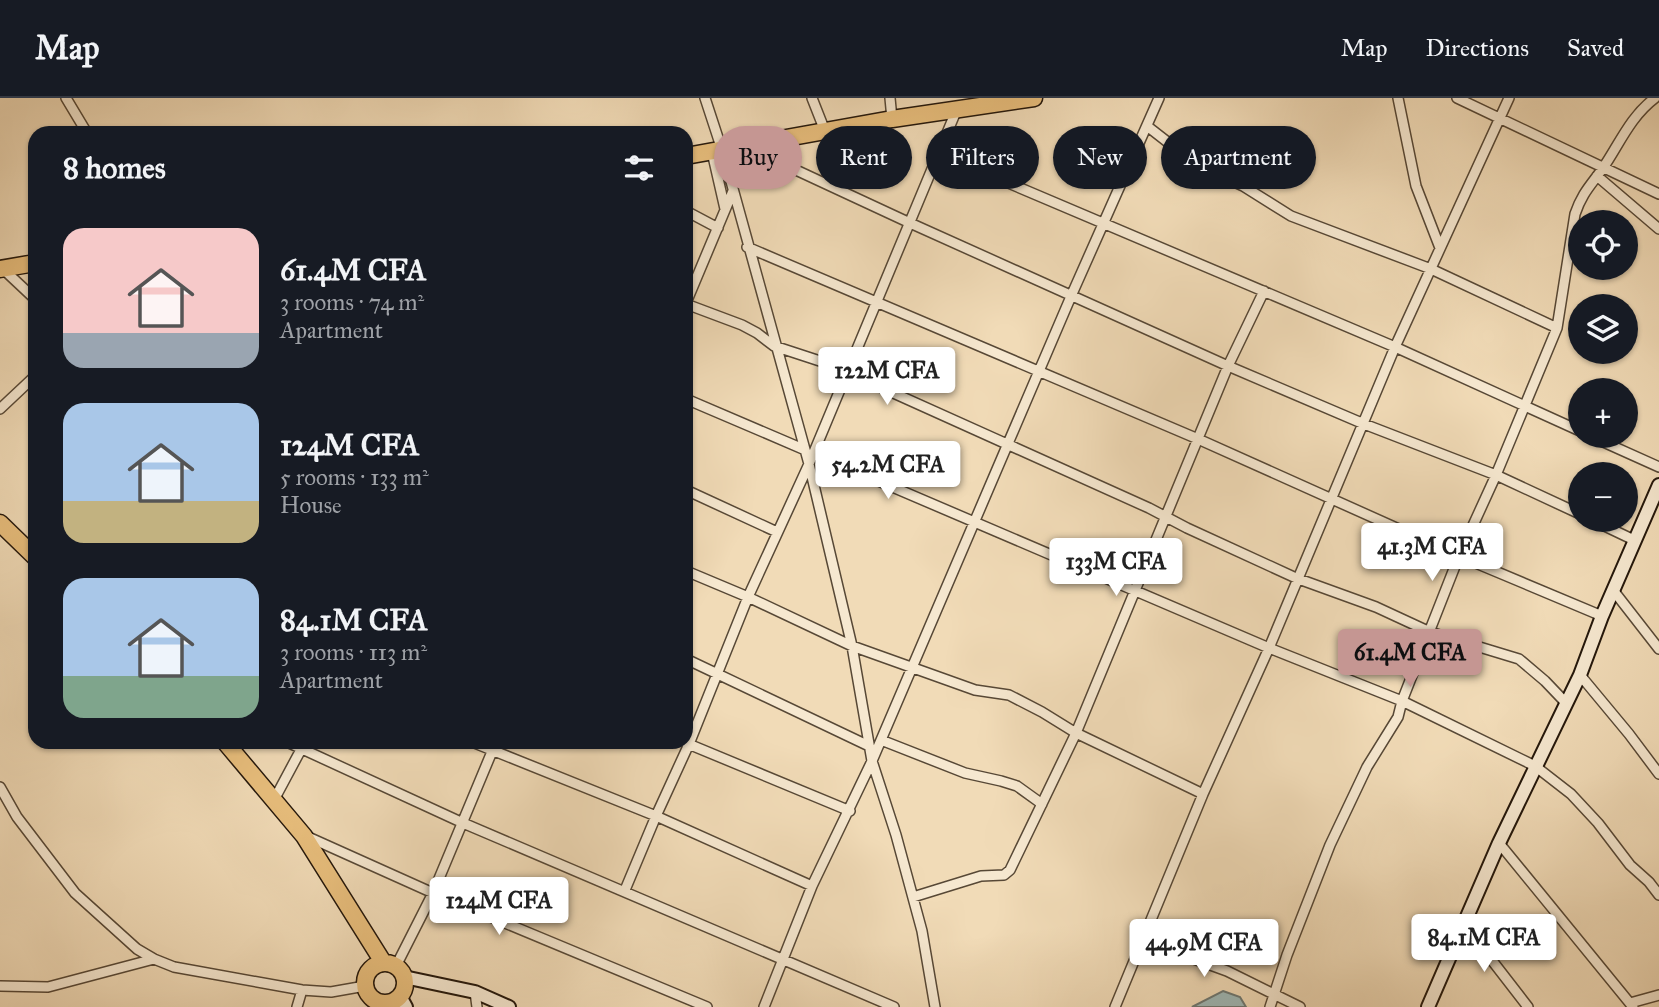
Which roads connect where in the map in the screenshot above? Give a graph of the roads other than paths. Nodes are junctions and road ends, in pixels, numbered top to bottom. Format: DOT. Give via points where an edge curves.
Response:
graph roads {
  1 [pos="66,98"];
  2 [pos="705,98"];
  3 [pos="813,98"];
  4 [pos="890,98"];
  5 [pos="1034,98"];
  6 [pos="1159,98"];
  7 [pos="1398,98"];
  8 [pos="1457,98"];
  9 [pos="1509,98"];
  10 [pos="1655,98"];
  11 [pos="1010,100"];
  12 [pos="957,108"];
  13 [pos="1501,117"];
  14 [pos="892,119"];
  15 [pos="84,126"];
  16 [pos="823,126"];
  17 [pos="853,126"];
  18 [pos="950,126"];
  19 [pos="1147,126"];
  20 [pos="714,138"];
  21 [pos="714,151"];
  22 [pos="693,155"];
  23 [pos="1600,172"];
  24 [pos="802,173"];
  25 [pos="926,186"];
  26 [pos="722,189"];
  27 [pos="1024,189"];
  28 [pos="1119,189"];
  29 [pos="733,191"];
  30 [pos="1659,194"];
  31 [pos="725,211"];
  32 [pos="693,215"];
  33 [pos="1104,222"];
  34 [pos="910,223"];
  35 [pos="718,228"];
  36 [pos="1659,229"];
  37 [pos="747,247"];
  38 [pos="1440,248"];
  39 [pos="28,264"];
  40 [pos="1,268"];
  41 [pos="1431,269"];
  42 [pos="693,287"];
  43 [pos="1264,291"];
  44 [pos="28,293"];
  45 [pos="1072,294"];
  46 [pos="877,302"];
  47 [pos="693,307"];
  48 [pos="1558,328"];
  49 [pos="774,346"];
  50 [pos="1395,347"];
  51 [pos="1228,366"];
  52 [pos="1040,371"];
  53 [pos="847,373"];
  54 [pos="28,383"];
  55 [pos="693,402"];
  56 [pos="1526,407"];
  57 [pos="0,409"];
  58 [pos="1364,424"];
  59 [pos="1568,426"];
  60 [pos="1198,439"];
  61 [pos="1008,446"];
  62 [pos="1617,448"];
  63 [pos="803,449"];
  64 [pos="813,453"];
  65 [pos="808,464"];
  66 [pos="1659,467"];
  67 [pos="1496,475"];
  68 [pos="1659,485"];
  69 [pos="693,493"];
  70 [pos="1331,499"];
  71 [pos="1568,508"];
  72 [pos="1165,517"];
  73 [pos="975,522"];
  74 [pos="0,523"];
  75 [pos="777,532"];
  76 [pos="1617,532"];
  77 [pos="1634,540"];
  78 [pos="28,550"];
  79 [pos="1459,556"];
  80 [pos="693,574"];
  81 [pos="1297,578"];
  82 [pos="1134,590"];
  83 [pos="1613,590"];
  84 [pos="748,597"];
  85 [pos="1602,616"];
  86 [pos="1430,632"];
  87 [pos="852,646"];
  88 [pos="1269,648"];
  89 [pos="1659,649"];
  90 [pos="693,662"];
  91 [pos="912,667"];
  92 [pos="716,672"];
  93 [pos="1580,676"];
  94 [pos="1402,701"];
  95 [pos="1566,702"];
  96 [pos="693,728"];
  97 [pos="1076,733"];
  98 [pos="881,740"];
  99 [pos="693,746"];
  100 [pos="869,746"];
  101 [pos="231,749"];
  102 [pos="301,749"];
  103 [pos="311,749"];
  104 [pos="493,749"];
  105 [pos="499,749"];
  106 [pos="684,749"];
  107 [pos="872,761"];
  108 [pos="1535,766"];
  109 [pos="1659,774"];
  110 [pos="0,788"];
  111 [pos="1203,793"];
  112 [pos="275,798"];
  113 [pos="1042,804"];
  114 [pos="850,811"];
  115 [pos="656,816"];
  116 [pos="464,823"];
  117 [pos="304,836"];
  118 [pos="1499,844"];
  119 [pos="812,886"];
  120 [pos="625,890"];
  121 [pos="433,893"];
  122 [pos="1659,895"];
  123 [pos="913,897"];
  124 [pos="1463,923"];
  125 [pos="1139,948"];
  126 [pos="154,959"];
  127 [pos="783,959"];
  128 [pos="388,968"];
  129 [pos="0,986"];
  130 [pos="302,990"];
  131 [pos="475,992"];
  132 [pos="1273,995"];
  133 [pos="1659,995"];
  134 [pos="374,1000"];
  135 [pos="403,1001"];
  136 [pos="1632,1005"];
  137 [pos="297,1007"];
  138 [pos="477,1007"];
  139 [pos="509,1007"];
  140 [pos="707,1007"];
  141 [pos="764,1007"];
  142 [pos="894,1007"];
  143 [pos="934,1007"];
  144 [pos="1115,1007"];
  145 [pos="1270,1007"];
  146 [pos="1300,1007"];
  147 [pos="1428,1007"];
  148 [pos="1528,1007"];
  1 -- 15 [label="street"];
  2 -- 20 [label="street"];
  3 -- 16 [label="street"];
  4 -- 14 [label="street"];
  5 -- 11 [label="highway"];
  6 -- 19 [label="street"];
  7 -- 38 [label="street" via="1416,186"];
  8 -- 13 [label="street"];
  9 -- 13 [label="street"];
  10 -- 23 [label="street" via="1640,109"];
  11 -- 12 [label="highway"];
  12 -- 14 [label="highway"];
  12 -- 18 [label="street"];
  13 -- 23 [label="street"];
  13 -- 38 [label="street"];
  14 -- 17 [label="highway"];
  19 -- 41 [label="street" via="1198,165 1291,216"];
  21 -- 22 [label="highway"];
  23 -- 30 [label="street"];
  23 -- 36 [label="street"];
  23 -- 48 [label="street" via="1586,188 1575,214"];
  24 -- 34 [label="street"];
  25 -- 34 [label="street"];
  26 -- 31 [label="street"];
  27 -- 33 [label="street"];
  28 -- 33 [label="street"];
  29 -- 31 [label="street"];
  29 -- 37 [label="street"];
  31 -- 35 [label="street"];
  32 -- 35 [label="street"];
  33 -- 43 [label="street"];
  33 -- 45 [label="street"];
  34 -- 45 [label="street"];
  34 -- 46 [label="street"];
  35 -- 42 [label="street"];
  37 -- 46 [label="street"];
  37 -- 49 [label="street"];
  38 -- 41 [label="street"];
  39 -- 40 [label="highway"];
  40 -- 44 [label="street"];
  41 -- 48 [label="street"];
  41 -- 50 [label="street"];
  43 -- 50 [label="street"];
  43 -- 51 [label="street"];
  45 -- 51 [label="street"];
  45 -- 52 [label="street"];
  46 -- 52 [label="street"];
  46 -- 53 [label="street"];
  47 -- 49 [label="street" via="742,325"];
  48 -- 56 [label="street"];
  49 -- 53 [label="street"];
  49 -- 63 [label="street"];
  50 -- 56 [label="street"];
  50 -- 58 [label="street"];
  51 -- 58 [label="street"];
  51 -- 60 [label="street"];
  52 -- 60 [label="street"];
  52 -- 61 [label="street"];
  53 -- 61 [label="street"];
  53 -- 64 [label="street"];
  54 -- 57 [label="street"];
  55 -- 63 [label="street"];
  56 -- 59 [label="street"];
  56 -- 67 [label="street"];
  58 -- 67 [label="street"];
  58 -- 70 [label="street"];
  60 -- 70 [label="street"];
  60 -- 72 [label="street"];
  61 -- 72 [label="street"];
  61 -- 73 [label="street"];
  62 -- 66 [label="street"];
  63 -- 65 [label="street"];
  64 -- 65 [label="street"];
  64 -- 73 [label="street"];
  65 -- 75 [label="street"];
  65 -- 87 [label="street"];
  67 -- 71 [label="street"];
  67 -- 79 [label="street"];
  68 -- 77 [label="street"];
  69 -- 75 [label="street"];
  70 -- 79 [label="street"];
  70 -- 81 [label="street"];
  72 -- 81 [label="street"];
  72 -- 82 [label="street"];
  73 -- 82 [label="street"];
  73 -- 91 [label="street"];
  74 -- 78 [label="highway"];
  75 -- 84 [label="street"];
  76 -- 77 [label="street"];
  77 -- 83 [label="street"];
  79 -- 85 [label="street"];
  79 -- 86 [label="street"];
  80 -- 84 [label="street"];
  81 -- 86 [label="street"];
  81 -- 88 [label="street"];
  82 -- 88 [label="street"];
  82 -- 97 [label="street"];
  83 -- 85 [label="street"];
  83 -- 89 [label="street"];
  84 -- 87 [label="street"];
  84 -- 92 [label="street"];
  85 -- 93 [label="street"];
  86 -- 94 [label="street"];
  86 -- 95 [label="street" via="1519,660"];
  87 -- 91 [label="street"];
  87 -- 100 [label="street"];
  88 -- 94 [label="street"];
  88 -- 111 [label="street"];
  90 -- 92 [label="street"];
  91 -- 97 [label="street" via="975,690 1009,695"];
  91 -- 98 [label="street"];
  92 -- 96 [label="street"];
  92 -- 100 [label="street"];
  93 -- 95 [label="street"];
  93 -- 109 [label="street"];
  94 -- 108 [label="street"];
  94 -- 132 [label="street" via="1398,717 1330,845"];
  95 -- 108 [label="street"];
  97 -- 111 [label="street"];
  97 -- 113 [label="street"];
  98 -- 107 [label="street"];
  98 -- 113 [label="street" via="965,773 1017,786"];
  99 -- 114 [label="street"];
  100 -- 107 [label="street"];
  101 -- 112 [label="highway"];
  102 -- 112 [label="street"];
  103 -- 116 [label="street"];
  104 -- 116 [label="street"];
  105 -- 115 [label="street"];
  106 -- 115 [label="street"];
  107 -- 114 [label="street"];
  107 -- 123 [label="street"];
  108 -- 118 [label="street"];
  108 -- 122 [label="street" via="1571,794"];
  110 -- 126 [label="street" via="75,893"];
  111 -- 125 [label="street"];
  112 -- 117 [label="highway"];
  113 -- 123 [label="street" via="1004,875 981,876"];
  114 -- 119 [label="street"];
  115 -- 119 [label="street"];
  115 -- 120 [label="street"];
  116 -- 120 [label="street"];
  116 -- 121 [label="street"];
  117 -- 121 [label="street"];
  117 -- 128 [label="highway"];
  118 -- 124 [label="street"];
  118 -- 136 [label="street"];
  119 -- 127 [label="street"];
  120 -- 127 [label="street"];
  121 -- 128 [label="street"];
  121 -- 140 [label="street"];
  123 -- 143 [label="street"];
  124 -- 147 [label="street"];
  124 -- 148 [label="street"];
  125 -- 132 [label="street" via="1194,959"];
  125 -- 144 [label="street"];
  126 -- 129 [label="street" via="48,987"];
  126 -- 130 [label="street" via="174,967"];
  127 -- 141 [label="street"];
  127 -- 142 [label="street"];
  128 -- 131 [label="street"];
  128 -- 134 [label="highway" via="365,979"];
  128 -- 135 [label="highway" via="405,984"];
  130 -- 134 [label="street"];
  130 -- 137 [label="street"];
  131 -- 138 [label="street"];
  131 -- 139 [label="street"];
  132 -- 145 [label="street"];
  132 -- 146 [label="street"];
  133 -- 136 [label="street"];
  134 -- 135 [label="highway"];
}
